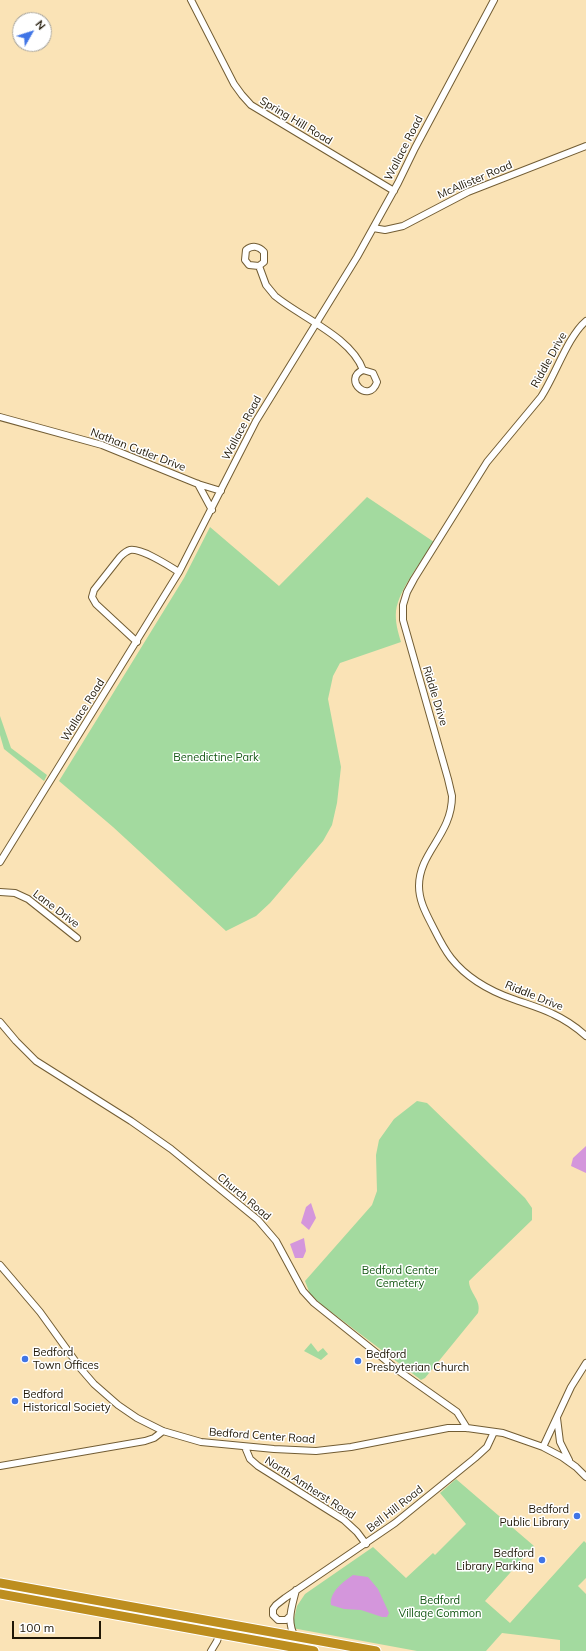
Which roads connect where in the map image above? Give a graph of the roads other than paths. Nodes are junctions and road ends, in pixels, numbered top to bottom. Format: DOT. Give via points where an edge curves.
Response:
graph roads {
  1 [pos="191,0"];
  2 [pos="494,0"];
  3 [pos="586,146"];
  4 [pos="394,191"];
  5 [pos="373,228"];
  6 [pos="259,266"];
  7 [pos="586,321"];
  8 [pos="316,325"];
  9 [pos="364,370"];
  10 [pos="0,417"];
  11 [pos="198,484"];
  12 [pos="221,491"];
  13 [pos="212,510"];
  14 [pos="179,572"];
  15 [pos="137,642"];
  16 [pos="0,862"];
  17 [pos="0,892"];
  18 [pos="77,938"];
  19 [pos="0,1022"];
  20 [pos="586,1036"];
  21 [pos="0,1265"];
  22 [pos="586,1363"];
  23 [pos="557,1417"];
  24 [pos="467,1428"];
  25 [pos="163,1431"];
  26 [pos="494,1432"];
  27 [pos="245,1447"];
  28 [pos="543,1447"];
  29 [pos="571,1463"];
  30 [pos="0,1466"];
  31 [pos="586,1477"];
  32 [pos="366,1544"];
  33 [pos="0,1583"];
  34 [pos="296,1590"];
  35 [pos="0,1594"];
  36 [pos="289,1617"];
  37 [pos="223,1623"];
  38 [pos="219,1634"];
  39 [pos="294,1637"];
  40 [pos="211,1651"];
  41 [pos="314,1651"];
  42 [pos="376,1651"];
  1 -- 4 [label="street, Spring Hill Road" via="234,84 251,105"];
  2 -- 4 [label="street, Wallace Road"];
  3 -- 5 [label="street, McAllister Road" via="468,192 403,226 385,230"];
  4 -- 5 [label="street, Wallace Road"];
  5 -- 8 [label="street, Wallace Road"];
  6 -- 8 [label="street" via="266,285 275,296"];
  7 -- 20 [label="street, Riddle Drive" via="575,333 549,385 483,468 414,579 405,598 402,613 452,796 447,825 426,860 421,874 420,894 426,914 450,957 470,976 500,994 565,1020"];
  8 -- 9 [label="street" via="350,348"];
  8 -- 12 [label="street, Wallace Road" via="256,421"];
  10 -- 11 [label="street, Nathan Cutler Drive" via="102,445"];
  11 -- 12 [label="street, Nathan Cutler Drive"];
  11 -- 13 [label="street"];
  12 -- 13 [label="street, Wallace Road"];
  13 -- 14 [label="street, Wallace Road"];
  14 -- 15 [label="street, Wallace Road"];
  14 -- 15 [label="street" via="132,550 120,557 94,590 92,597 96,604"];
  15 -- 16 [label="street, Wallace Road"];
  17 -- 18 [label="street, Lane Drive" via="15,893 28,899"];
  19 -- 24 [label="street, Church Road" via="36,1061 171,1149 258,1220 276,1242 303,1290 322,1311 457,1412"];
  21 -- 25 [label="street" via="40,1312 80,1369 94,1384 137,1418"];
  22 -- 23 [label="street"];
  23 -- 28 [label="street"];
  23 -- 29 [label="street" via="560,1442"];
  24 -- 26 [label="street, Bedford Center Road"];
  24 -- 27 [label="street, Bedford Center Road" via="448,1428 351,1447 316,1451"];
  25 -- 27 [label="street, Bedford Center Road" via="201,1442"];
  25 -- 30 [label="street" via="145,1441"];
  26 -- 28 [label="street, Bedford Center Road" via="514,1436"];
  26 -- 32 [label="street, Bell Hill Road" via="487,1447 475,1458"];
  27 -- 32 [label="street, North Amherst Road" via="250,1459 258,1466 344,1520"];
  28 -- 29 [label="street, Bedford Center Road"];
  29 -- 31 [label="street, Bedford Center Road"];
  32 -- 34 [label="street, Bell Hill Road"];
  33 -- 37 [label="highway"];
  34 -- 36 [label="street"];
  34 -- 36 [label="street, Bell Hill Road" via="273,1609 273,1615 278,1620 286,1620"];
  35 -- 38 [label="highway"];
  36 -- 39 [label="street"];
  37 -- 38 [label="street"];
  37 -- 39 [label="highway"];
  38 -- 40 [label="street"];
  38 -- 41 [label="highway"];
  39 -- 42 [label="highway"];
}
